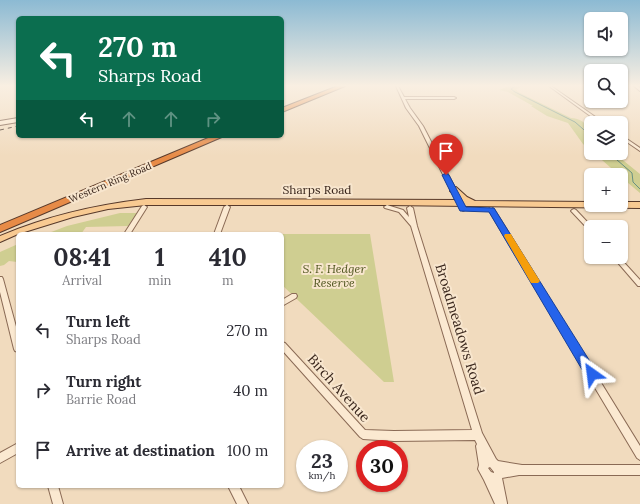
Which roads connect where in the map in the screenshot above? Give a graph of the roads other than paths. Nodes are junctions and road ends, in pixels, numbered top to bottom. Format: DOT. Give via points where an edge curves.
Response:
graph roads {
  1 [pos="409,110"];
  2 [pos="583,110"];
  3 [pos="592,116"];
  4 [pos="16,120"];
  5 [pos="1,123"];
  6 [pos="204,138"];
  7 [pos="215,138"];
  8 [pos="628,141"];
  9 [pos="640,150"];
  10 [pos="454,192"];
  11 [pos="478,204"];
  12 [pos="386,205"];
  13 [pos="412,205"];
  14 [pos="462,206"];
  15 [pos="640,206"];
  16 [pos="144,207"];
  17 [pos="226,207"];
  18 [pos="584,207"];
  19 [pos="628,207"];
  20 [pos="492,209"];
  21 [pos="584,210"];
  22 [pos="628,210"];
  23 [pos="574,211"];
  24 [pos="640,211"];
  25 [pos="2,221"];
  26 [pos="54,222"];
  27 [pos="584,222"];
  28 [pos="414,226"];
  29 [pos="0,229"];
  30 [pos="22,232"];
  31 [pos="32,232"];
  32 [pos="127,232"];
  33 [pos="218,232"];
  34 [pos="16,234"];
  35 [pos="0,239"];
  36 [pos="16,239"];
  37 [pos="0,246"];
  38 [pos="622,264"];
  39 [pos="0,279"];
  40 [pos="640,284"];
  41 [pos="294,296"];
  42 [pos="284,302"];
  43 [pos="16,341"];
  44 [pos="284,347"];
  45 [pos="479,438"];
  46 [pos="16,449"];
  47 [pos="640,455"];
  48 [pos="0,458"];
  49 [pos="493,470"];
  50 [pos="640,470"];
  51 [pos="54,488"];
  52 [pos="234,488"];
  53 [pos="58,504"];
  54 [pos="243,504"];
  55 [pos="501,504"];
  1 -- 10 [label="street" via="422,126"];
  2 -- 3 [label="street"];
  4 -- 5 [label="main road"];
  6 -- 25 [label="highway, Western Ring Road"];
  7 -- 29 [label="highway, Western Ring Road"];
  8 -- 9 [label="street"];
  10 -- 11 [label="main road"];
  10 -- 13 [label="main road" via="454,198"];
  10 -- 14 [label="street"];
  11 -- 14 [label="main road, Sharps Road"];
  11 -- 18 [label="main road, Sharps Road"];
  12 -- 13 [label="main road, Sharps Road"];
  12 -- 17 [label="main road, Sharps Road"];
  12 -- 26 [label="main road, Sharps Road" via="146,202 108,207"];
  12 -- 28 [label="street, Broadmeadows Road" via="401,211"];
  13 -- 14 [label="main road, Sharps Road"];
  13 -- 28 [label="street, Broadmeadows Road"];
  14 -- 20 [label="main road, Sharps Road"];
  15 -- 19 [label="main road, Sharps Road"];
  16 -- 17 [label="main road, Sharps Road"];
  16 -- 26 [label="main road, Sharps Road"];
  16 -- 32 [label="street"];
  17 -- 33 [label="street"];
  20 -- 23 [label="main road, Sharps Road"];
  20 -- 47 [label="street"];
  21 -- 23 [label="main road, Sharps Road"];
  22 -- 24 [label="main road, Sharps Road"];
  23 -- 27 [label="street"];
  26 -- 30 [label="main road, Sharps Road"];
  26 -- 31 [label="main road, Sharps Road"];
  28 -- 45 [label="street, Broadmeadows Road"];
  34 -- 35 [label="main road, Sharps Road"];
  36 -- 37 [label="main road"];
  38 -- 40 [label="street"];
  39 -- 43 [label="street"];
  41 -- 42 [label="street"];
  44 -- 45 [label="street, Birch Avenue" via="363,434"];
  45 -- 49 [label="street, Broadmeadows Road"];
  46 -- 48 [label="street"];
  49 -- 50 [label="street"];
  49 -- 55 [label="street, Broadmeadows Road"];
  51 -- 53 [label="street"];
  52 -- 54 [label="street"];
}
